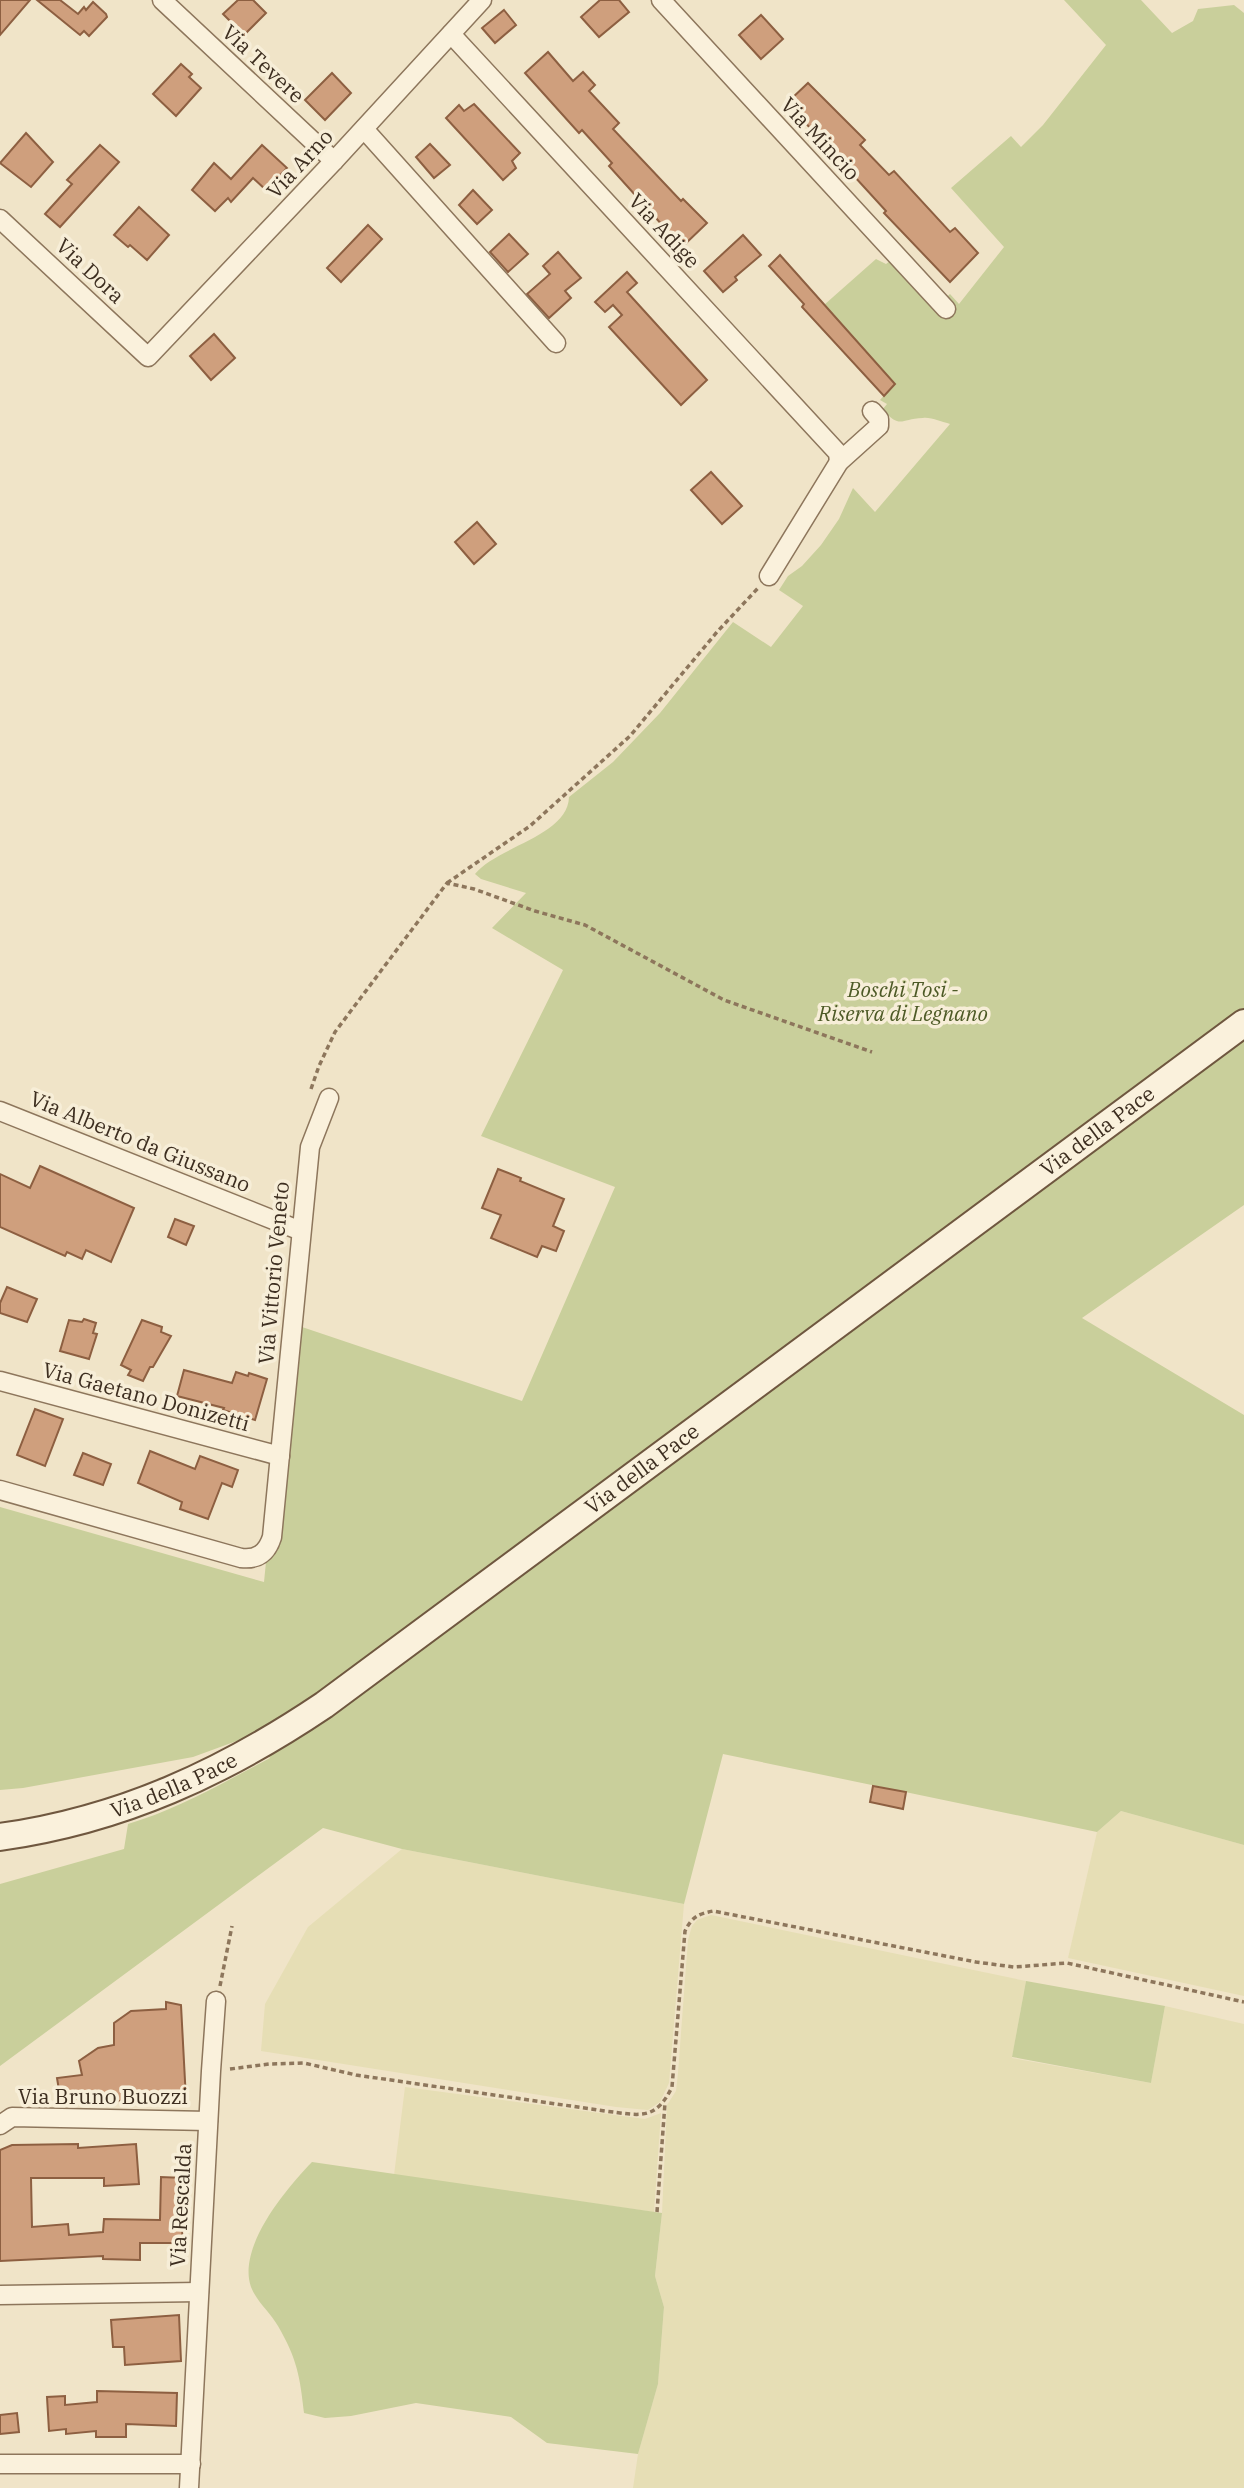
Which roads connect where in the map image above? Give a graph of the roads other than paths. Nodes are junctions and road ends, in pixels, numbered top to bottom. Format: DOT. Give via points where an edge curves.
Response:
graph roads {
  1 [pos="162,0"];
  2 [pos="482,0"];
  3 [pos="661,0"];
  4 [pos="451,34"];
  5 [pos="364,129"];
  6 [pos="334,161"];
  7 [pos="0,219"];
  8 [pos="946,309"];
  9 [pos="556,344"];
  10 [pos="148,356"];
  11 [pos="872,411"];
  12 [pos="839,462"];
  13 [pos="769,576"];
  14 [pos="1244,1023"];
  15 [pos="329,1098"];
  16 [pos="0,1111"];
  17 [pos="301,1231"];
  18 [pos="0,1381"];
  19 [pos="280,1456"];
  20 [pos="0,1490"];
  21 [pos="0,1837"];
  22 [pos="216,2001"];
  23 [pos="208,2121"];
  24 [pos="0,2125"];
  25 [pos="200,2292"];
  26 [pos="0,2295"];
  27 [pos="0,2464"];
  28 [pos="191,2464"];
  29 [pos="189,2488"];
  1 -- 6 [label="street, Via Tevere"];
  2 -- 4 [label="street, Via Arno"];
  3 -- 8 [label="street, Via Mincio"];
  4 -- 5 [label="street, Via Arno"];
  4 -- 12 [label="street, Via Adige" via="838,453"];
  5 -- 6 [label="street, Via Arno"];
  5 -- 9 [label="street"];
  6 -- 10 [label="street, Via Arno"];
  7 -- 10 [label="street, Via Dora"];
  11 -- 12 [label="street" via="879,426"];
  12 -- 13 [label="street"];
  14 -- 21 [label="main road, Via della Pace" via="284,1732 221,1768 153,1798 83,1820"];
  15 -- 17 [label="street, Via Vittorio Veneto" via="310,1147"];
  16 -- 17 [label="street, Via Alberto da Giussano"];
  17 -- 19 [label="street, Via Vittorio Veneto"];
  18 -- 19 [label="street, Via Gaetano Donizetti"];
  19 -- 20 [label="street, Via Vittorio Veneto" via="272,1537 264,1552 250,1559"];
  22 -- 23 [label="street, Via Rescalda"];
  23 -- 24 [label="street, Via Bruno Buozzi" via="12,2117"];
  23 -- 25 [label="street, Via Rescalda"];
  25 -- 26 [label="street"];
  25 -- 28 [label="street, Via Rescalda"];
  27 -- 28 [label="street"];
  28 -- 29 [label="street, Via Rescalda"];
}
